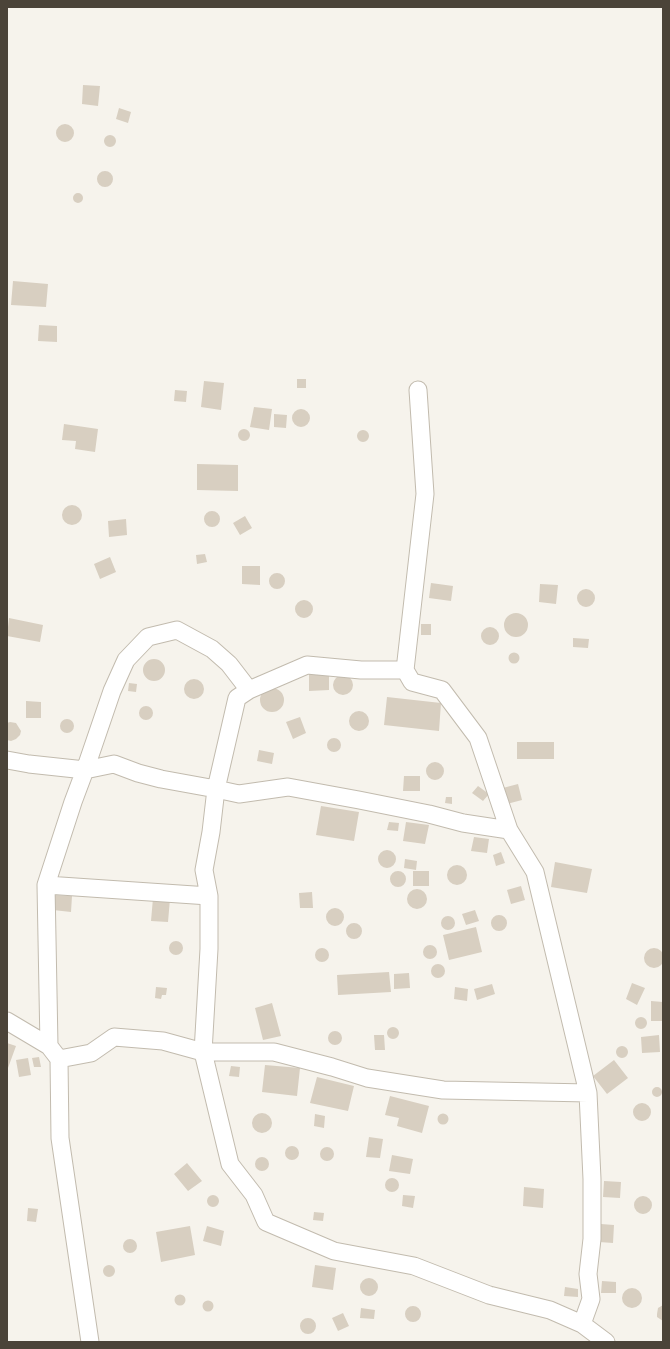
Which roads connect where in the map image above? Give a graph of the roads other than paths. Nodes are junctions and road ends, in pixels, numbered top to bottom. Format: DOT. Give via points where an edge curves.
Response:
graph roads {
  1 [pos="418,390"];
  2 [pos="405,670"];
  3 [pos="249,690"];
  4 [pos="7,760"];
  5 [pos="85,770"];
  6 [pos="216,789"];
  7 [pos="509,830"];
  8 [pos="46,885"];
  9 [pos="209,896"];
  10 [pos="7,1021"];
  11 [pos="203,1052"];
  12 [pos="54,1053"];
  13 [pos="588,1093"];
  14 [pos="582,1324"];
  15 [pos="90,1342"];
  16 [pos="606,1342"];
  1 -- 2 [label="street" via="425,494"];
  2 -- 3 [label="street" via="360,670 307,665"];
  2 -- 7 [label="street" via="412,682 442,690 478,738"];
  3 -- 5 [label="street" via="229,664 212,650 177,630 148,637 126,660 112,691"];
  3 -- 6 [label="street" via="237,698"];
  4 -- 5 [label="street"];
  5 -- 6 [label="street" via="114,764 138,774"];
  5 -- 8 [label="street"];
  6 -- 7 [label="street" via="239,794 288,787"];
  6 -- 9 [label="street" via="204,870"];
  7 -- 13 [label="street" via="534,872"];
  8 -- 9 [label="street"];
  8 -- 12 [label="street"];
  9 -- 11 [label="street"];
  10 -- 12 [label="street"];
  11 -- 12 [label="street" via="163,1041 114,1037 91,1053"];
  11 -- 13 [label="street" via="274,1052 367,1078 443,1090"];
  11 -- 14 [label="street" via="230,1164 254,1195 266,1222 334,1251 414,1266 489,1295 550,1310"];
  12 -- 15 [label="street" via="60,1138"];
  13 -- 14 [label="street" via="592,1180 592,1239 588,1274 591,1300"];
  14 -- 16 [label="street"];
}
